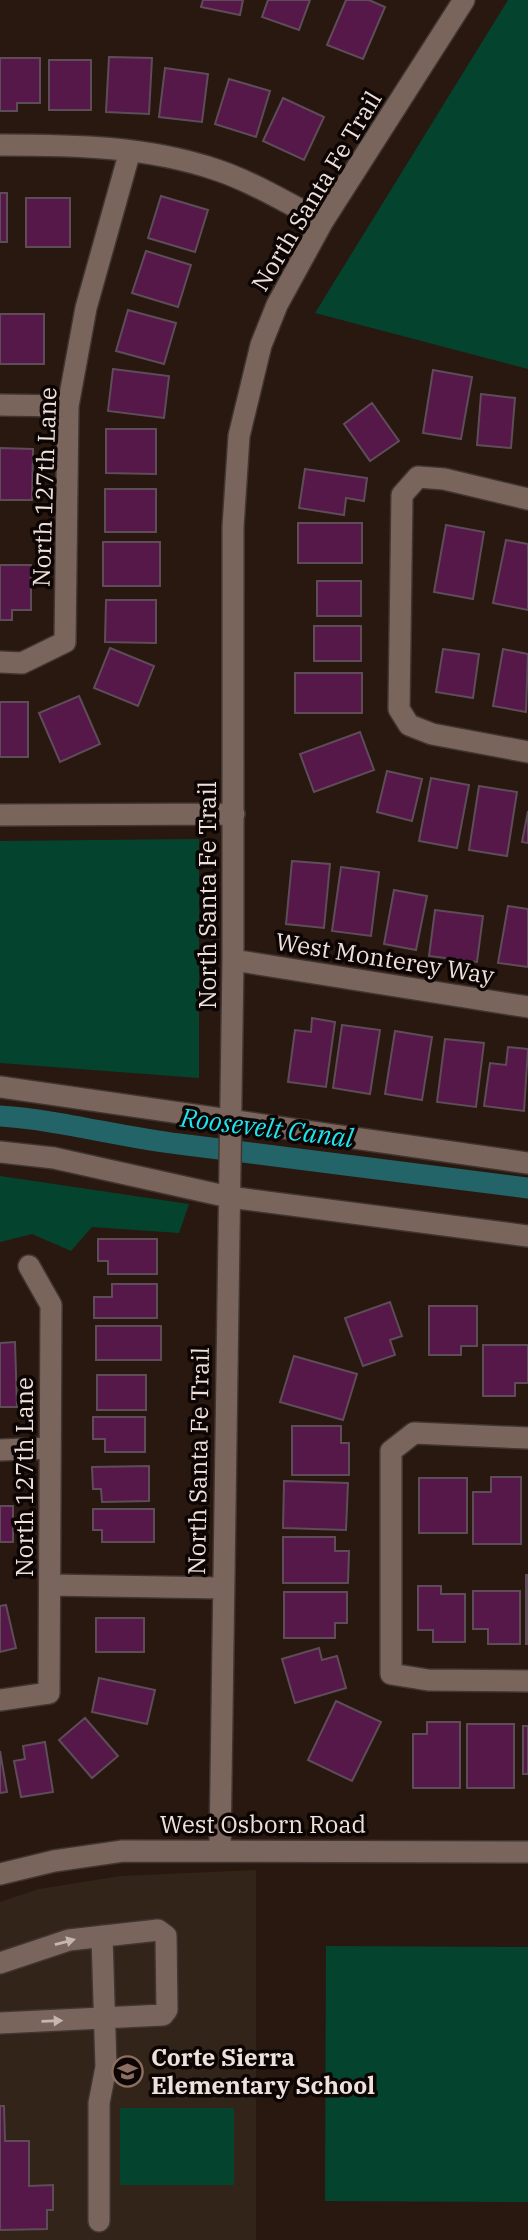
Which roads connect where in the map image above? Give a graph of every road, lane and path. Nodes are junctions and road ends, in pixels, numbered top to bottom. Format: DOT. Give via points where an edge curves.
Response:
graph roads {
  1 [pos="464,0"];
  2 [pos="0,145"];
  3 [pos="130,151"];
  4 [pos="323,220"];
  5 [pos="0,405"];
  6 [pos="68,406"];
  7 [pos="528,499"];
  8 [pos="0,662"];
  9 [pos="528,752"];
  10 [pos="234,814"];
  11 [pos="0,815"];
  12 [pos="233,960"];
  13 [pos="528,1007"];
  14 [pos="0,1087"];
  15 [pos="231,1127"];
  16 [pos="0,1152"];
  17 [pos="528,1163"];
  18 [pos="229,1192"];
  19 [pos="528,1236"];
  20 [pos="29,1266"];
  21 [pos="528,1438"];
  22 [pos="49,1448"];
  23 [pos="0,1450"];
  24 [pos="50,1585"];
  25 [pos="221,1588"];
  26 [pos="528,1681"];
  27 [pos="0,1700"];
  28 [pos="220,1849"];
  29 [pos="528,1852"];
  30 [pos="0,1874"];
  31 [pos="102,1936"];
  32 [pos="0,1963"];
  33 [pos="105,2020"];
  34 [pos="0,2023"];
  35 [pos="99,2221"];
  1 -- 4 [label="street, North Santa Fe Trail"];
  2 -- 3 [label="street" via="82,145"];
  3 -- 4 [label="street" via="218,170"];
  3 -- 6 [label="street, North 127th Lane" via="86,308"];
  4 -- 10 [label="street, North Santa Fe Trail" via="261,345 239,436 233,527"];
  5 -- 6 [label="street"];
  6 -- 8 [label="street, North 127th Lane" via="65,642 22,663"];
  7 -- 9 [label="street" via="418,477 402,495 399,709 409,725 432,734"];
  10 -- 11 [label="street"];
  10 -- 12 [label="street, North Santa Fe Trail"];
  12 -- 13 [label="street, West Monterey Way"];
  12 -- 15 [label="street, North Santa Fe Trail"];
  14 -- 15 [label="street"];
  15 -- 17 [label="street"];
  15 -- 18 [label="street, North Santa Fe Trail"];
  16 -- 18 [label="street"];
  18 -- 19 [label="street"];
  18 -- 25 [label="street, North Santa Fe Trail"];
  20 -- 22 [label="street, North 127th Lane" via="51,1305"];
  21 -- 26 [label="street" via="414,1433 391,1451 391,1674 428,1680"];
  22 -- 23 [label="street"];
  22 -- 24 [label="street, North 127th Lane"];
  24 -- 25 [label="street"];
  24 -- 27 [label="street, North 127th Lane" via="49,1693"];
  25 -- 28 [label="street, North Santa Fe Trail"];
  28 -- 29 [label="street, West Osborn Road"];
  28 -- 30 [label="street, West Osborn Road" via="122,1851"];
  32 -- 31 [label="street, one-way" via="69,1940"];
  31 -- 33 [label="street"];
  31 -- 33 [label="street" via="158,1930 166,1936 167,2010 163,2015"];
  34 -- 33 [label="street, one-way"];
  33 -- 35 [label="street" via="106,2067 99,2103"];
}
